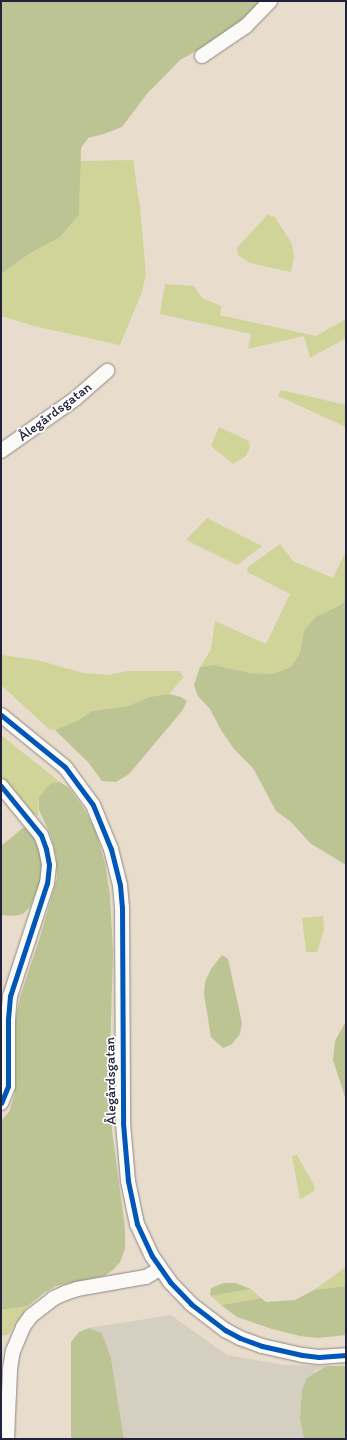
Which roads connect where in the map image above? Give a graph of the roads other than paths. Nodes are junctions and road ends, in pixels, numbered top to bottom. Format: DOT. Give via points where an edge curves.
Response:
graph roads {
  1 [pos="270,1"];
  2 [pos="202,56"];
  3 [pos="107,371"];
  4 [pos="1,451"];
  5 [pos="1,715"];
  6 [pos="1,786"];
  7 [pos="8,979"];
  8 [pos="1,1103"];
  9 [pos="160,1269"];
  10 [pos="346,1355"];
  11 [pos="7,1439"];
  1 -- 2 [label="street" via="246,26"];
  3 -- 4 [label="street, Ålegårdsgatan" via="75,399"];
  5 -- 9 [label="street, Ålegårdsgatan" via="65,767 93,805 111,849 120,885 122,907 123,1123 128,1181 137,1224"];
  6 -- 7 [label="street" via="38,830 48,857 47,883"];
  7 -- 8 [label="street" via="8,1086"];
  9 -- 10 [label="street, Ålegårdsgatan" via="191,1304 240,1338 302,1355"];
  9 -- 11 [label="street" via="146,1277 65,1293 54,1298 31,1316 12,1351"];
}
